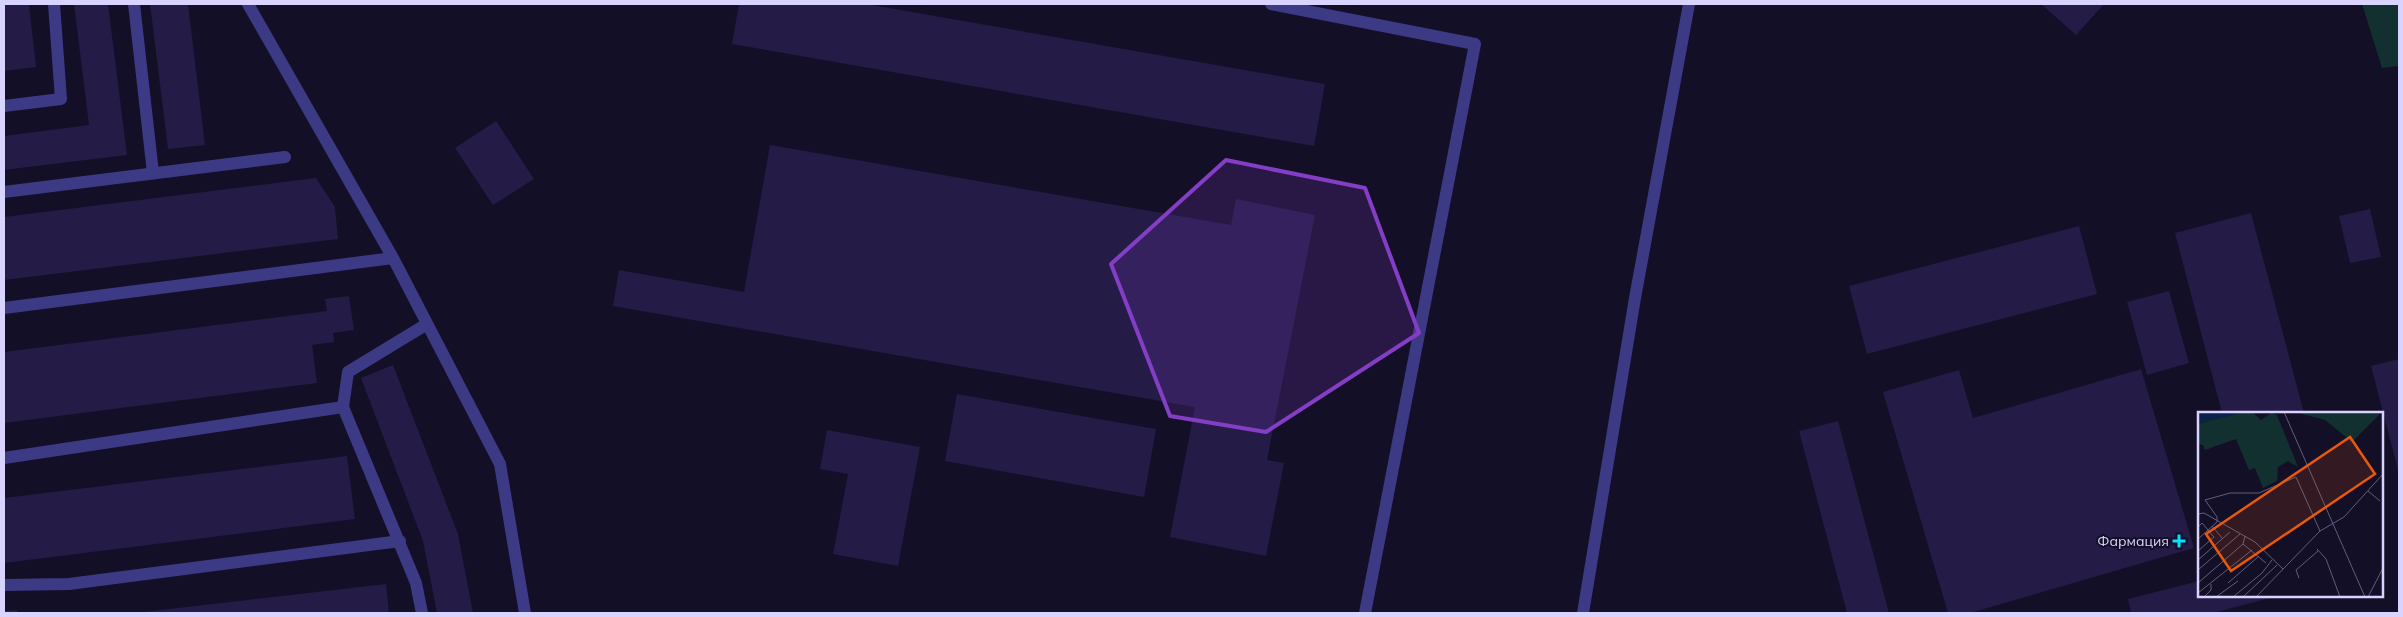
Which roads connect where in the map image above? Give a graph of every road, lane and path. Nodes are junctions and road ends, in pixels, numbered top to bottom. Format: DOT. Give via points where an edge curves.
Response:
graph roads {
  1 [pos="54,4"];
  2 [pos="134,4"];
  3 [pos="248,4"];
  4 [pos="1271,4"];
  5 [pos="1688,4"];
  6 [pos="4,106"];
  7 [pos="285,157"];
  8 [pos="153,173"];
  9 [pos="4,192"];
  10 [pos="393,258"];
  11 [pos="4,308"];
  12 [pos="427,324"];
  13 [pos="343,407"];
  14 [pos="4,458"];
  15 [pos="400,541"];
  16 [pos="4,585"];
  17 [pos="422,613"];
  18 [pos="525,613"];
  19 [pos="1365,613"];
  20 [pos="1583,613"];
  1 -- 6 [label="street" via="61,99"];
  2 -- 8 [label="street"];
  3 -- 10 [label="street"];
  4 -- 19 [label="street" via="1475,44"];
  5 -- 20 [label="street"];
  7 -- 8 [label="street"];
  8 -- 9 [label="street"];
  10 -- 11 [label="street"];
  10 -- 12 [label="street"];
  12 -- 13 [label="street" via="348,372"];
  12 -- 18 [label="street" via="500,464"];
  13 -- 14 [label="street"];
  13 -- 15 [label="street"];
  15 -- 16 [label="street" via="69,584"];
  15 -- 17 [label="street" via="416,583"];
}
